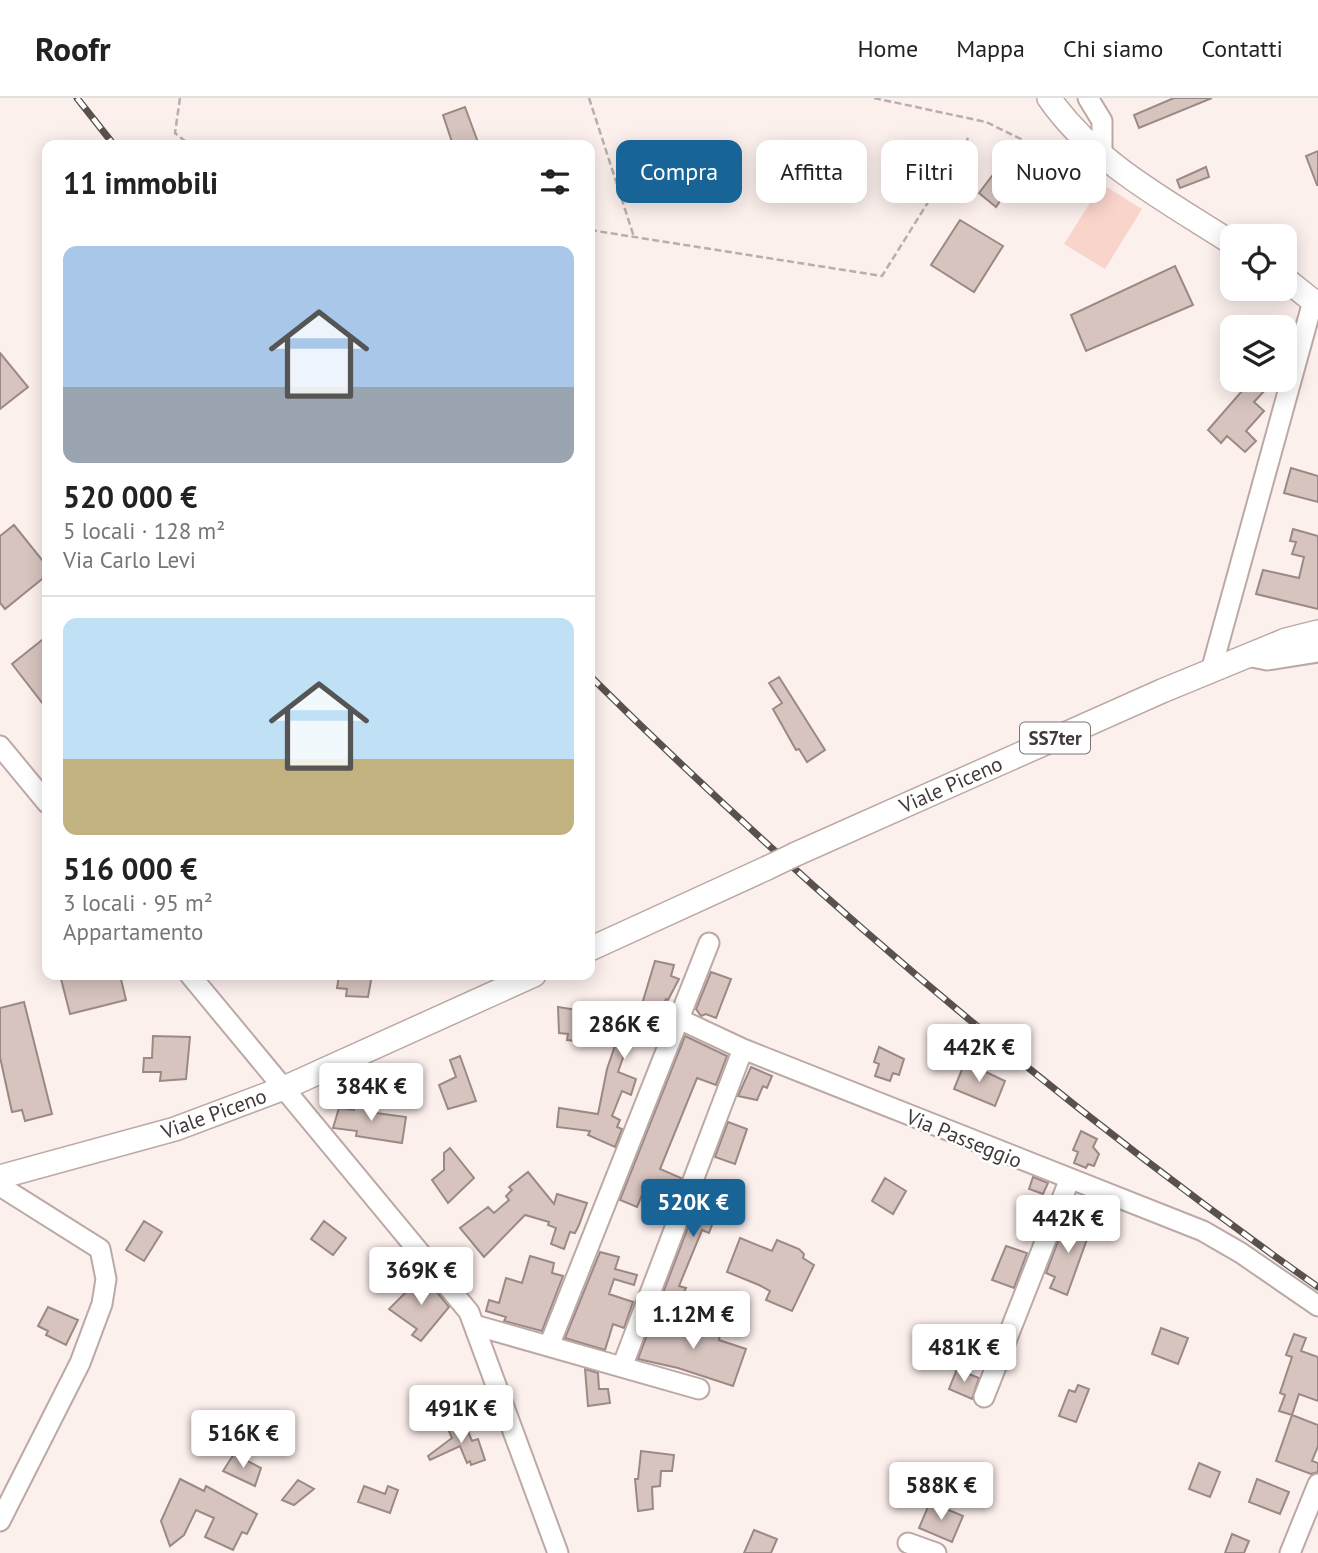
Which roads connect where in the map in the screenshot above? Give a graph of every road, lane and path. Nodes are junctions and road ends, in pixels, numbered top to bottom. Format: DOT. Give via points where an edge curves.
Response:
graph roads {
  1 [pos="180,98"];
  2 [pos="589,98"];
  3 [pos="874,98"];
  4 [pos="1049,98"];
  5 [pos="1088,98"];
  6 [pos="970,135"];
  7 [pos="184,140"];
  8 [pos="1023,140"];
  9 [pos="1086,140"];
  10 [pos="1102,140"];
  11 [pos="1106,158"];
  12 [pos="595,231"];
  13 [pos="1220,235"];
  14 [pos="634,237"];
  15 [pos="1297,288"];
  16 [pos="1316,303"];
  17 [pos="1318,632"];
  18 [pos="1318,652"];
  19 [pos="1247,656"];
  20 [pos="1211,671"];
  21 [pos="0,746"];
  22 [pos="42,797"];
  23 [pos="709,943"];
  24 [pos="595,947"];
  25 [pos="194,980"];
  26 [pos="523,980"];
  27 [pos="679,1019"];
  28 [pos="743,1049"];
  29 [pos="284,1088"];
  30 [pos="0,1177"];
  31 [pos="1069,1181"];
  32 [pos="0,1186"];
  33 [pos="1318,1306"];
  34 [pos="474,1325"];
  35 [pos="549,1346"];
  36 [pos="622,1367"];
  37 [pos="699,1389"];
  38 [pos="984,1397"];
  39 [pos="1318,1484"];
  40 [pos="0,1521"];
  41 [pos="908,1542"];
  42 [pos="558,1553"];
  43 [pos="936,1553"];
  44 [pos="1290,1553"];
  1 -- 7 [label="path" via="175,133"];
  2 -- 14 [label="path"];
  3 -- 8 [label="path" via="986,122"];
  4 -- 9 [label="main road"];
  5 -- 10 [label="street" via="1102,121"];
  6 -- 14 [label="path" via="882,276"];
  11 -- 13 [label="main road"];
  12 -- 14 [label="path"];
  15 -- 16 [label="main road"];
  16 -- 20 [label="street"];
  17 -- 19 [label="main road, Viale Piceno / SS7ter"];
  18 -- 19 [label="street" via="1267,660"];
  19 -- 20 [label="main road, Viale Piceno / SS7ter"];
  20 -- 24 [label="main road, Viale Piceno / SS7ter, bridge"];
  21 -- 22 [label="street"];
  23 -- 27 [label="street"];
  25 -- 29 [label="street"];
  26 -- 29 [label="main road, Viale Piceno"];
  27 -- 28 [label="street, Via Passeggio"];
  27 -- 35 [label="street"];
  28 -- 31 [label="street, Via Passeggio"];
  28 -- 36 [label="street"];
  29 -- 30 [label="main road, Viale Piceno" via="175,1129"];
  29 -- 34 [label="street" via="469,1312"];
  31 -- 33 [label="street, Via Passeggio" via="1203,1231"];
  31 -- 38 [label="street"];
  32 -- 40 [label="street" via="100,1249 106,1279 102,1304 80,1363"];
  34 -- 35 [label="street"];
  34 -- 42 [label="street"];
  35 -- 36 [label="street"];
  36 -- 37 [label="street"];
  39 -- 44 [label="street"];
  41 -- 43 [label="street"];
}
